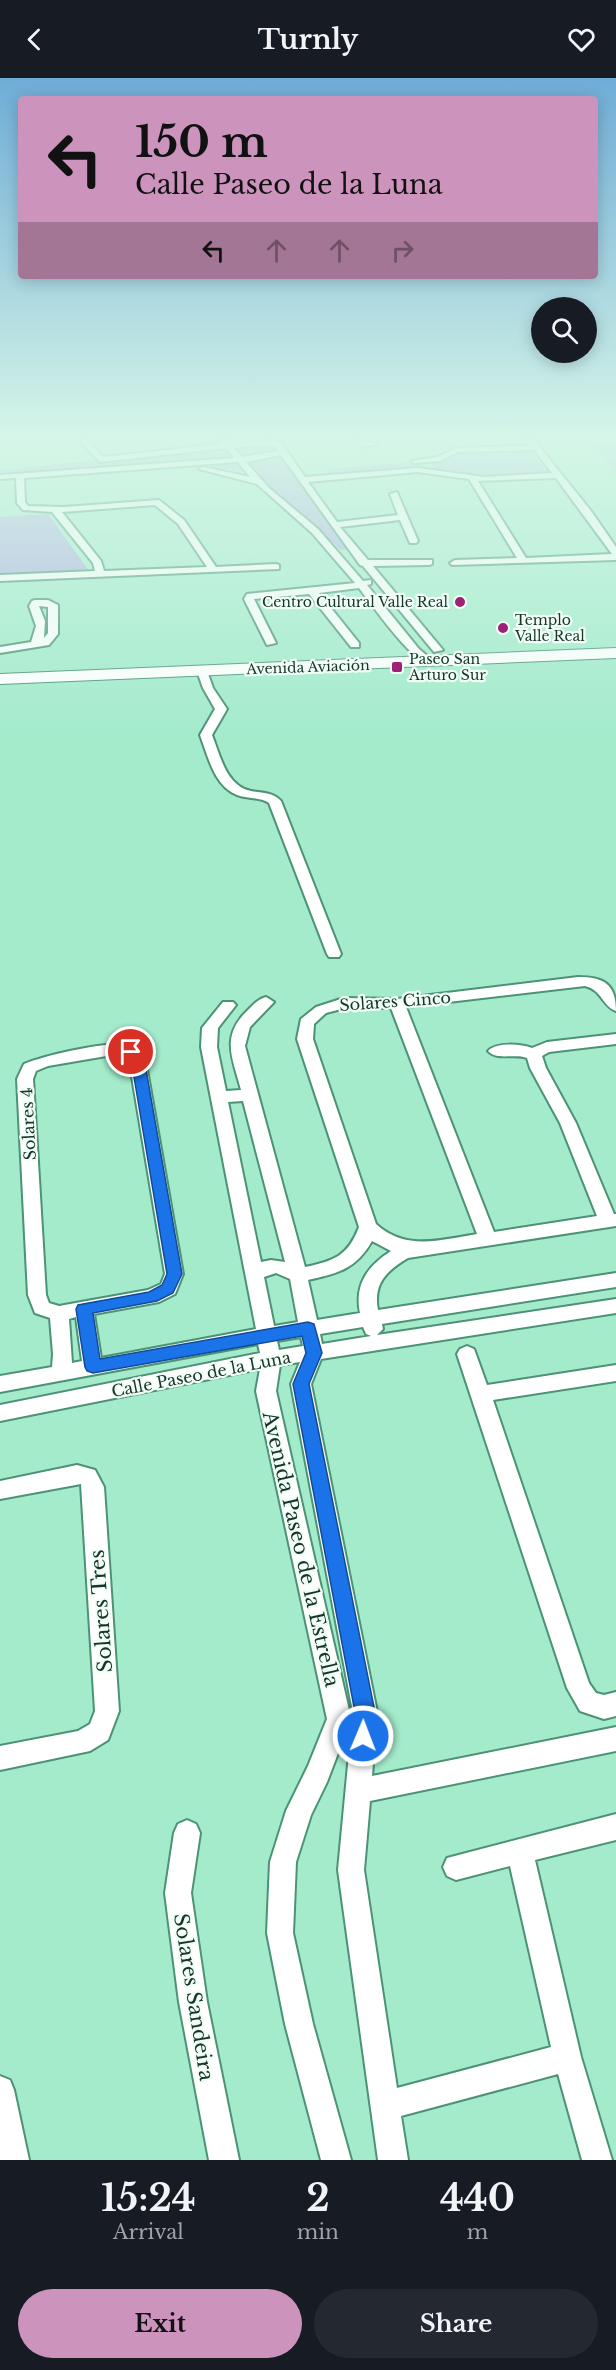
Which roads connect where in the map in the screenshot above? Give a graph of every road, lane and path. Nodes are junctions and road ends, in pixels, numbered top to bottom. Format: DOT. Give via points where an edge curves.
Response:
graph roads {
  1 [pos="77,537"];
  2 [pos="191,537"];
  3 [pos="321,537"];
  4 [pos="344,537"];
  5 [pos="411,537"];
  6 [pos="509,537"];
  7 [pos="604,537"];
  8 [pos="413,541"];
  9 [pos="332,549"];
  10 [pos="354,551"];
  11 [pos="616,555"];
  12 [pos="523,560"];
  13 [pos="429,562"];
  14 [pos="363,563"];
  15 [pos="455,563"];
  16 [pos="276,567"];
  17 [pos="214,570"];
  18 [pos="100,575"];
  19 [pos="0,578"];
  20 [pos="384,586"];
  21 [pos="364,588"];
  22 [pos="312,593"];
  23 [pos="416,625"];
  24 [pos="396,627"];
  25 [pos="271,643"];
  26 [pos="616,644"];
  27 [pos="355,645"];
  28 [pos="34,646"];
  29 [pos="0,650"];
  30 [pos="616,653"];
  31 [pos="427,654"];
  32 [pos="0,669"];
  33 [pos="202,671"];
  34 [pos="0,679"];
  35 [pos="334,954"];
  36 [pos="266,1002"];
  37 [pos="397,1004"];
  38 [pos="228,1005"];
  39 [pos="616,1006"];
  40 [pos="616,1039"];
  41 [pos="496,1051"];
  42 [pos="534,1055"];
  43 [pos="249,1095"];
  44 [pos="219,1097"];
  45 [pos="612,1221"];
  46 [pos="368,1227"];
  47 [pos="487,1238"];
  48 [pos="418,1248"];
  49 [pos="254,1274"];
  50 [pos="298,1275"];
  51 [pos="616,1280"];
  52 [pos="616,1306"];
  53 [pos="84,1309"];
  54 [pos="59,1313"];
  55 [pos="372,1319"];
  56 [pos="308,1328"];
  57 [pos="266,1335"];
  58 [pos="375,1343"];
  59 [pos="314,1353"];
  60 [pos="467,1354"];
  61 [pos="271,1359"];
  62 [pos="93,1367"];
  63 [pos="61,1372"];
  64 [pos="616,1373"];
  65 [pos="0,1384"];
  66 [pos="481,1395"];
  67 [pos="0,1413"];
  68 [pos="0,1490"];
  69 [pos="616,1704"];
  70 [pos="365,1712"];
  71 [pos="339,1719"];
  72 [pos="616,1739"];
  73 [pos="0,1758"];
  74 [pos="359,1791"];
  75 [pos="616,1827"];
  76 [pos="188,1833"];
  77 [pos="520,1851"];
  78 [pos="456,1867"];
  79 [pos="567,2057"];
  80 [pos="0,2090"];
  81 [pos="386,2105"];
  82 [pos="14,2160"];
  83 [pos="224,2160"];
  84 [pos="336,2160"];
  85 [pos="393,2160"];
  86 [pos="597,2160"];
  1 -- 18 [label="street" via="98,563"];
  2 -- 17 [label="street"];
  3 -- 9 [label="street"];
  4 -- 10 [label="street"];
  5 -- 8 [label="street"];
  6 -- 12 [label="street"];
  7 -- 11 [label="street"];
  9 -- 10 [label="street"];
  9 -- 21 [label="street"];
  10 -- 14 [label="street"];
  11 -- 12 [label="street"];
  12 -- 15 [label="street"];
  13 -- 14 [label="street"];
  14 -- 20 [label="street"];
  16 -- 17 [label="street"];
  17 -- 18 [label="street"];
  18 -- 19 [label="street"];
  20 -- 21 [label="street"];
  20 -- 23 [label="street"];
  21 -- 22 [label="street"];
  21 -- 24 [label="street"];
  22 -- 25 [label="street" via="249,599"];
  22 -- 27 [label="street"];
  23 -- 24 [label="street"];
  23 -- 31 [label="street"];
  24 -- 31 [label="street"];
  26 -- 31 [label="main road, Avenida Aviación"];
  28 -- 29 [label="street"];
  30 -- 31 [label="main road, Avenida Aviación"];
  31 -- 32 [label="main road, Avenida Aviación"];
  31 -- 33 [label="main road, Avenida Aviación"];
  33 -- 34 [label="main road, Avenida Aviación"];
  33 -- 35 [label="street" via="221,710 207,735 225,781 239,793 271,797 275,801"];
  36 -- 43 [label="street" via="237,1033"];
  37 -- 39 [label="street, Solares Cinco" via="589,981 602,986"];
  37 -- 46 [label="street, Solares Cinco" via="330,1006 312,1015 305,1029 305,1039"];
  37 -- 47 [label="street"];
  38 -- 44 [label="street, Avenida Paseo de la Estrella" via="215,1019 208,1038"];
  40 -- 42 [label="street" via="547,1047"];
  41 -- 42 [label="street" via="522,1050"];
  42 -- 45 [label="street"];
  43 -- 44 [label="street"];
  43 -- 50 [label="street"];
  44 -- 49 [label="street, Avenida Paseo de la Estrella"];
  45 -- 47 [label="street"];
  46 -- 48 [label="street" via="396,1247"];
  46 -- 50 [label="street" via="355,1255 334,1266"];
  47 -- 48 [label="street"];
  48 -- 55 [label="street" via="386,1262 377,1274 367,1293"];
  49 -- 50 [label="street" via="273,1265"];
  49 -- 57 [label="street, Avenida Paseo de la Estrella"];
  50 -- 56 [label="street"];
  51 -- 55 [label="street, Calle Paseo de la Luna"];
  52 -- 58 [label="street, Calle Paseo de la Luna"];
  53 -- 54 [label="street, Solares 4"];
  53 -- 54 [label="street, Solares 4" via="152,1297 168,1289 174,1274 137,1058 118,1049 44,1062 30,1068 26,1079 37,1295 42,1308"];
  53 -- 62 [label="street"];
  54 -- 63 [label="street"];
  55 -- 56 [label="street, Calle Paseo de la Luna"];
  55 -- 58 [label="street"];
  56 -- 57 [label="street, Calle Paseo de la Luna"];
  56 -- 59 [label="street"];
  57 -- 61 [label="street, Avenida Paseo de la Estrella"];
  57 -- 62 [label="street, Calle Paseo de la Luna"];
  58 -- 59 [label="street, Calle Paseo de la Luna"];
  59 -- 61 [label="street, Calle Paseo de la Luna"];
  59 -- 70 [label="street, Avenida Paseo de la Estrella" via="301,1384"];
  60 -- 66 [label="street"];
  61 -- 67 [label="street, Calle Paseo de la Luna"];
  61 -- 71 [label="street, Avenida Paseo de la Estrella" via="266,1391"];
  62 -- 63 [label="street, Calle Paseo de la Luna"];
  63 -- 65 [label="street, Calle Paseo de la Luna"];
  64 -- 66 [label="street"];
  66 -- 69 [label="street" via="579,1688 588,1703 604,1707"];
  68 -- 73 [label="street, Solares Tres" via="76,1474 88,1476 93,1488 107,1711 99,1732 81,1742"];
  70 -- 71 [label="street"];
  70 -- 74 [label="street, Avenida Paseo de la Estrella"];
  71 -- 84 [label="street" via="299,1811 283,1862 280,1933 299,2024"];
  72 -- 74 [label="street"];
  74 -- 81 [label="street, Avenida Paseo de la Estrella" via="351,1870"];
  75 -- 77 [label="street"];
  76 -- 83 [label="street, Solares Sandeira" via="178,1893 193,2002"];
  77 -- 78 [label="street"];
  77 -- 79 [label="street"];
  79 -- 81 [label="street"];
  79 -- 86 [label="street"];
  80 -- 82 [label="street"];
  81 -- 85 [label="street, Avenida Paseo de la Estrella"];
}
